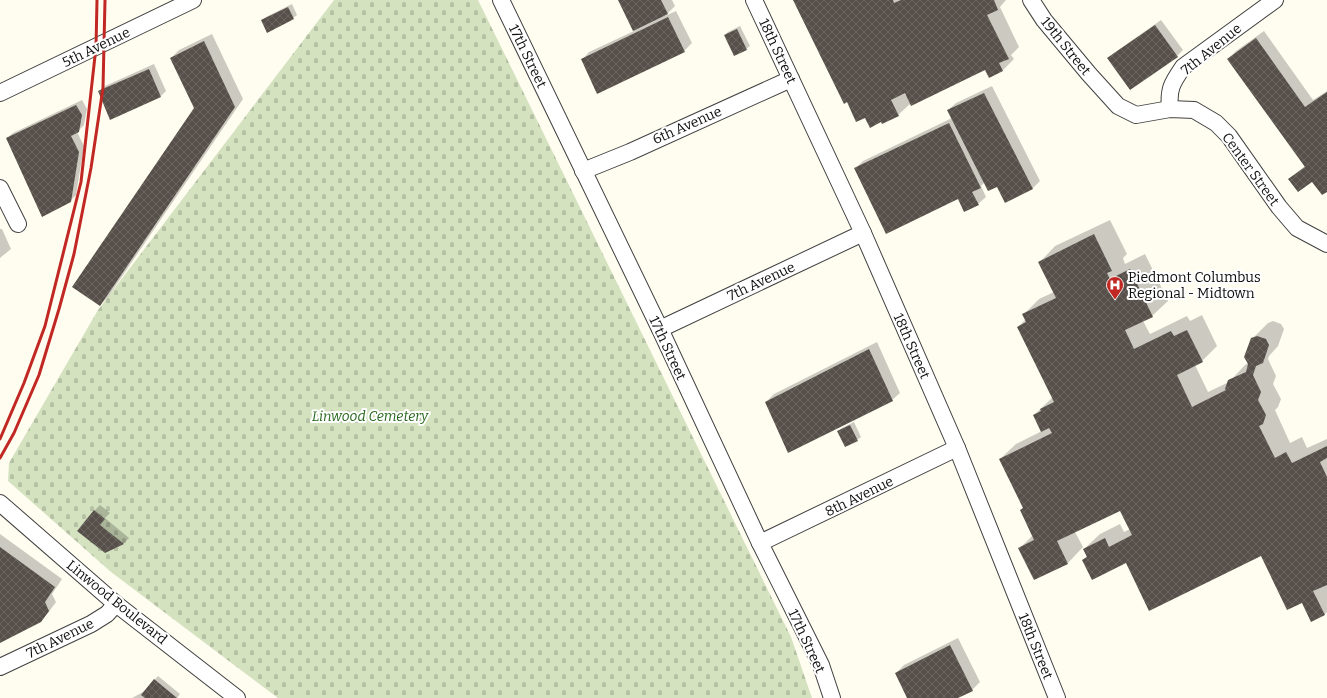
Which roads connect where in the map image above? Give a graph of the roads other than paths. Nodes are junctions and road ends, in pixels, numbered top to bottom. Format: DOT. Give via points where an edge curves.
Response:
graph roads {
  1 [pos="193,0"];
  2 [pos="501,0"];
  3 [pos="754,0"];
  4 [pos="1031,0"];
  5 [pos="1275,0"];
  6 [pos="791,79"];
  7 [pos="0,93"];
  8 [pos="1170,109"];
  9 [pos="583,171"];
  10 [pos="0,188"];
  11 [pos="18,224"];
  12 [pos="863,233"];
  13 [pos="1327,244"];
  14 [pos="660,329"];
  15 [pos="957,448"];
  16 [pos="0,503"];
  17 [pos="760,543"];
  18 [pos="116,604"];
  19 [pos="0,667"];
  20 [pos="237,698"];
  21 [pos="832,698"];
  22 [pos="1057,698"];
  1 -- 7 [label="street, 5th Avenue"];
  2 -- 9 [label="street, 17th Street"];
  3 -- 6 [label="street, 18th Street"];
  4 -- 8 [label="street, 19th Street" via="1044,20 1118,106 1136,115"];
  5 -- 8 [label="street, 7th Avenue" via="1183,67 1174,80 1169,94"];
  6 -- 9 [label="street, 6th Avenue"];
  6 -- 12 [label="street, 18th Street"];
  8 -- 13 [label="street, Center Street" via="1194,110 1216,123 1229,136 1277,205 1297,228"];
  9 -- 14 [label="street, 17th Street"];
  10 -- 11 [label="street"];
  12 -- 14 [label="street, 7th Avenue"];
  12 -- 15 [label="street, 18th Street"];
  14 -- 17 [label="street, 17th Street"];
  15 -- 17 [label="street, 8th Avenue"];
  15 -- 22 [label="street, 18th Street"];
  16 -- 18 [label="street, Linwood Boulevard"];
  17 -- 21 [label="street, 17th Street" via="820,665"];
  18 -- 19 [label="street, 7th Avenue" via="107,614 91,624"];
  18 -- 20 [label="street, Linwood Boulevard"];
}
